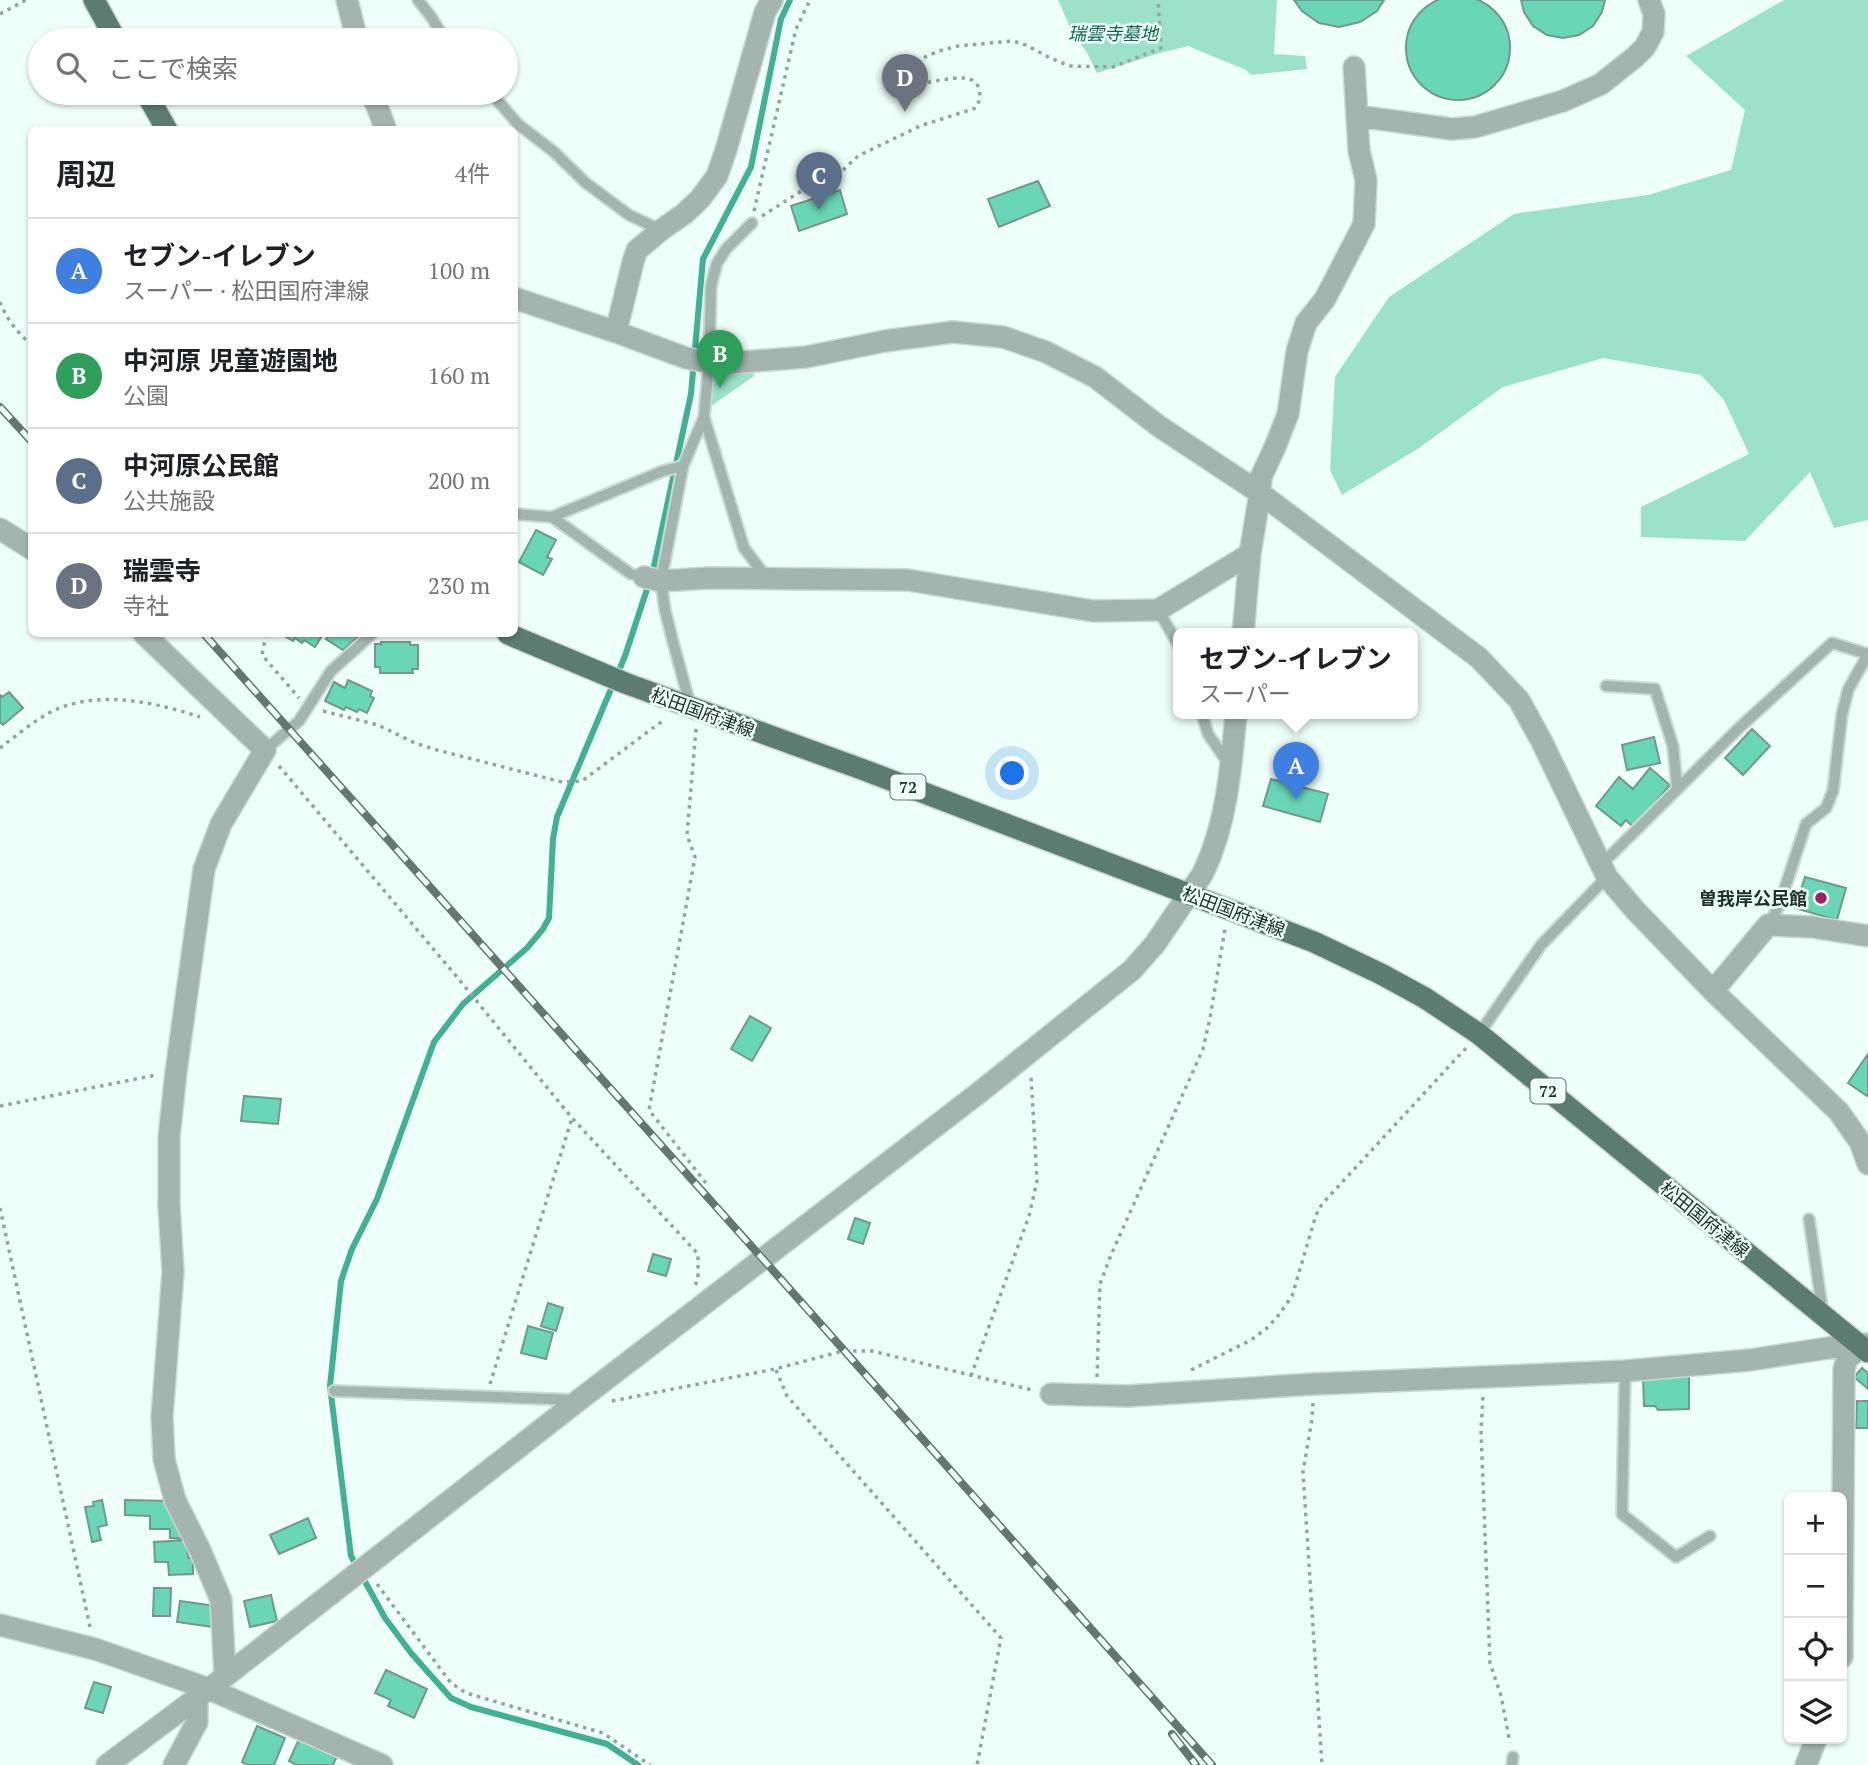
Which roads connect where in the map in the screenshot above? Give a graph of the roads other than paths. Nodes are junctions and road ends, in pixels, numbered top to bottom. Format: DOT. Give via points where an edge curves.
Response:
graph roads {
  1 [pos="94,0"];
  2 [pos="347,0"];
  3 [pos="418,0"];
  4 [pos="772,0"];
  5 [pos="1648,0"];
  6 [pos="109,28"];
  7 [pos="354,28"];
  8 [pos="438,28"];
  9 [pos="1354,67"];
  10 [pos="153,105"];
  11 [pos="377,105"];
  12 [pos="502,105"];
  13 [pos="1357,116"];
  14 [pos="165,126"];
  15 [pos="384,126"];
  16 [pos="752,223"];
  17 [pos="661,230"];
  18 [pos="518,299"];
  19 [pos="616,332"];
  20 [pos="709,362"];
  21 [pos="704,417"];
  22 [pos="683,466"];
  23 [pos="1260,493"];
  24 [pos="518,514"];
  25 [pos="552,517"];
  26 [pos="0,529"];
  27 [pos="28,546"];
  28 [pos="1250,554"];
  29 [pos="767,578"];
  30 [pos="654,579"];
  31 [pos="1158,610"];
  32 [pos="1244,628"];
  33 [pos="1173,636"];
  34 [pos="147,637"];
  35 [pos="369,637"];
  36 [pos="515,637"];
  37 [pos="1606,686"];
  38 [pos="691,707"];
  39 [pos="1204,719"];
  40 [pos="1236,719"];
  41 [pos="265,750"];
  42 [pos="1231,768"];
  43 [pos="1677,787"];
  44 [pos="1603,870"];
  45 [pos="1189,894"];
  46 [pos="1768,926"];
  47 [pos="1868,936"];
  48 [pos="1713,991"];
  49 [pos="1479,1034"];
  50 [pos="1864,1142"];
  51 [pos="1868,1164"];
  52 [pos="1809,1219"];
  53 [pos="1824,1317"];
  54 [pos="1866,1346"];
  55 [pos="1625,1371"];
  56 [pos="334,1391"];
  57 [pos="1051,1394"];
  58 [pos="579,1400"];
  59 [pos="1710,1536"];
  60 [pos="1842,1618"];
  61 [pos="0,1625"];
  62 [pos="211,1688"];
  63 [pos="1814,1744"];
  64 [pos="107,1765"];
  65 [pos="174,1765"];
  66 [pos="382,1765"];
  67 [pos="1806,1765"];
  1 -- 6 [label="main road"];
  2 -- 7 [label="street"];
  3 -- 8 [label="lane"];
  4 -- 17 [label="street" via="717,176 700,199"];
  5 -- 13 [label="street" via="1654,15 1653,32 1645,47 1601,84 1563,101 1475,127 1452,129"];
  9 -- 13 [label="street"];
  10 -- 14 [label="main road"];
  11 -- 15 [label="street"];
  12 -- 17 [label="lane" via="586,183 629,215"];
  13 -- 23 [label="street" via="1366,180 1364,224 1325,299 1306,323 1288,414 1261,477"];
  16 -- 20 [label="lane" via="717,262 711,286"];
  17 -- 19 [label="street" via="638,250"];
  18 -- 19 [label="street"];
  19 -- 20 [label="street"];
  20 -- 21 [label="lane"];
  20 -- 23 [label="street" via="806,357 953,332 1003,337 1095,377 1160,427"];
  21 -- 22 [label="lane"];
  21 -- 29 [label="lane" via="744,548"];
  22 -- 25 [label="lane"];
  22 -- 30 [label="lane"];
  23 -- 28 [label="street"];
  23 -- 44 [label="street" via="1479,658 1519,700"];
  24 -- 25 [label="lane"];
  25 -- 30 [label="lane" via="631,574"];
  26 -- 27 [label="street"];
  28 -- 31 [label="street"];
  28 -- 32 [label="street"];
  29 -- 30 [label="street"];
  29 -- 31 [label="street" via="908,580 1093,611"];
  30 -- 38 [label="lane"];
  31 -- 33 [label="lane"];
  34 -- 41 [label="street"];
  35 -- 41 [label="lane" via="331,671 299,721"];
  36 -- 38 [label="main road, 松田国府津線 / 72"];
  37 -- 43 [label="lane" via="1655,689 1672,746"];
  38 -- 45 [label="main road, 松田国府津線 / 72"];
  39 -- 42 [label="lane"];
  40 -- 42 [label="street"];
  41 -- 62 [label="street" via="220,824 204,869 169,1137 173,1272 162,1417 164,1459 175,1500 221,1600"];
  42 -- 45 [label="street" via="1221,823 1203,872"];
  43 -- 44 [label="lane" via="1611,855"];
  43 -- 46 [label="lane" via="1832,643 1868,654 1848,690 1833,792 1826,808 1806,824"];
  44 -- 48 [label="street"];
  44 -- 49 [label="lane" via="1541,944"];
  45 -- 49 [label="main road, 松田国府津線 / 72" via="1314,942 1381,974"];
  45 -- 58 [label="street" via="1132,970"];
  46 -- 47 [label="street"];
  46 -- 48 [label="street"];
  48 -- 50 [label="street" via="1839,1112"];
  49 -- 53 [label="main road, 松田国府津線 / 72"];
  50 -- 51 [label="street"];
  52 -- 53 [label="lane"];
  53 -- 54 [label="main road, 松田国府津線 / 72"];
  54 -- 55 [label="street"];
  54 -- 60 [label="street" via="1847,1359 1844,1369"];
  55 -- 57 [label="street" via="1128,1396"];
  55 -- 59 [label="lane" via="1622,1514 1676,1557"];
  56 -- 58 [label="lane"];
  58 -- 62 [label="street"];
  61 -- 62 [label="street" via="95,1649"];
  62 -- 64 [label="street"];
  62 -- 65 [label="street"];
  62 -- 66 [label="street"];
  63 -- 67 [label="street"];
}
